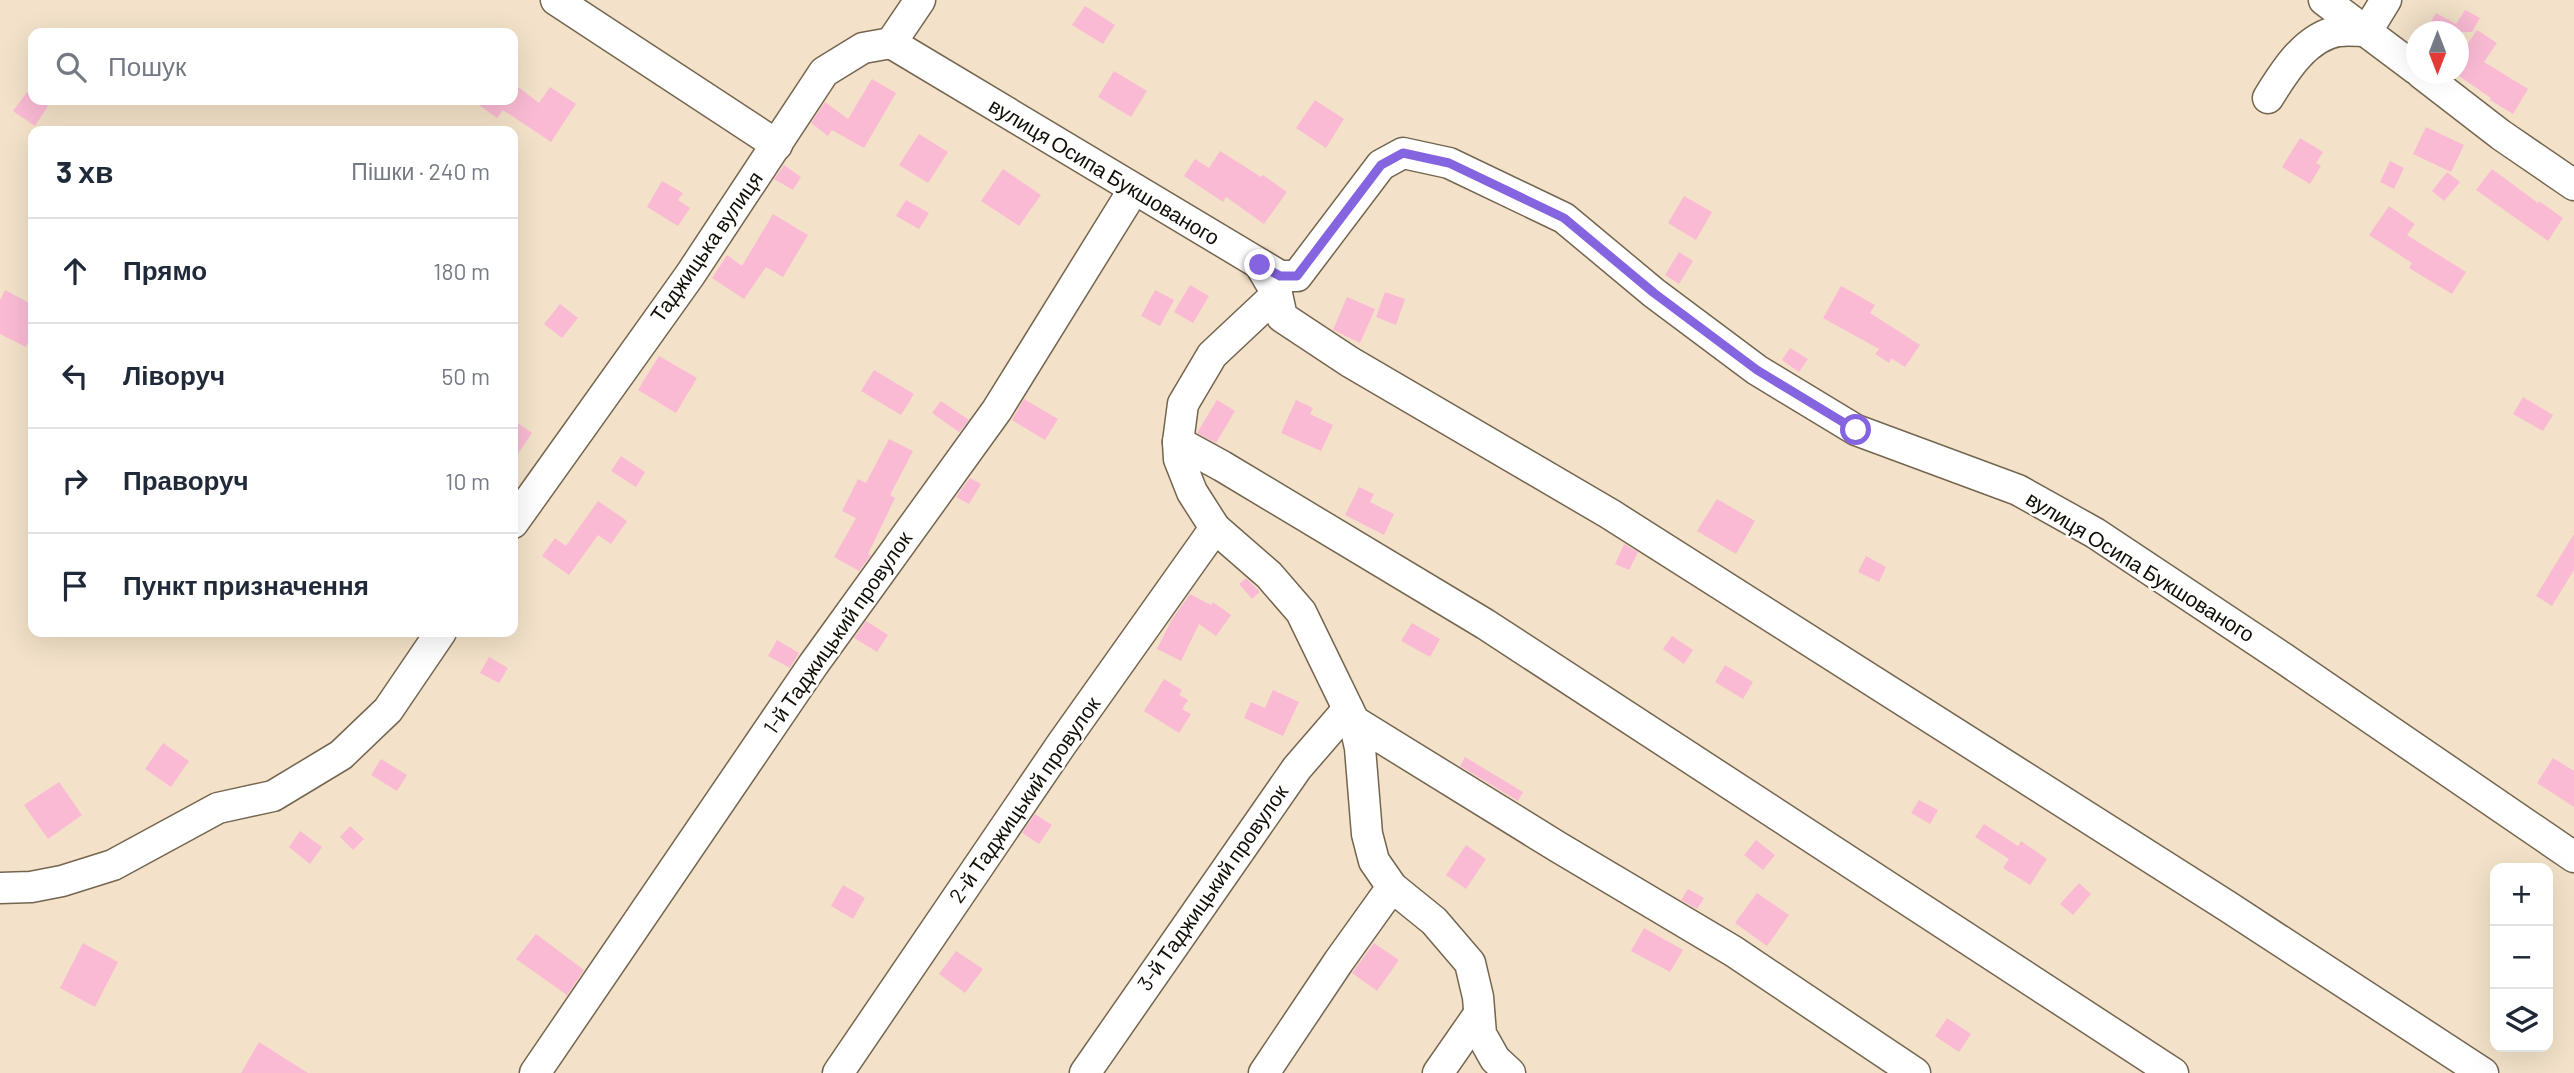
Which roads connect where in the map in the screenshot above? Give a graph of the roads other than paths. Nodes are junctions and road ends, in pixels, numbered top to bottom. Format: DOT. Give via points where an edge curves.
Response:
graph roads {
  1 [pos="556,0"];
  2 [pos="920,0"];
  3 [pos="2324,0"];
  4 [pos="2386,0"];
  5 [pos="2367,31"];
  6 [pos="891,43"];
  7 [pos="2406,61"];
  8 [pos="2435,84"];
  9 [pos="2268,98"];
  10 [pos="777,145"];
  11 [pos="2574,185"];
  12 [pos="1134,189"];
  13 [pos="1260,265"];
  14 [pos="1277,294"];
  15 [pos="1178,442"];
  16 [pos="518,516"];
  17 [pos="1215,528"];
  18 [pos="438,637"];
  19 [pos="1351,715"];
  20 [pos="2574,857"];
  21 [pos="1392,887"];
  22 [pos="0,888"];
  23 [pos="1479,1014"];
  24 [pos="535,1073"];
  25 [pos="838,1073"];
  26 [pos="1085,1073"];
  27 [pos="1264,1073"];
  28 [pos="1438,1073"];
  29 [pos="1510,1073"];
  30 [pos="1915,1073"];
  31 [pos="2174,1073"];
  32 [pos="2483,1073"];
  1 -- 10 [label="street"];
  2 -- 6 [label="street"];
  3 -- 5 [label="street"];
  4 -- 5 [label="street"];
  5 -- 7 [label="street"];
  5 -- 9 [label="street" via="2337,31 2318,40 2297,58"];
  6 -- 10 [label="street, Таджицька вулиця" via="863,48 824,72"];
  6 -- 12 [label="street, вулиця Осипа Букшованого"];
  8 -- 11 [label="street"];
  10 -- 16 [label="street, Таджицька вулиця"];
  12 -- 13 [label="street, вулиця Осипа Букшованого"];
  12 -- 24 [label="street, 1-й Таджицький провулок" via="997,410 813,665"];
  13 -- 14 [label="street"];
  13 -- 20 [label="street, вулиця Осипа Букшованого" via="1280,276 1297,276 1381,165 1403,153 1449,163 1564,218 1757,370 1856,430 2018,490 2095,533"];
  14 -- 15 [label="street" via="1212,355 1183,404"];
  14 -- 32 [label="street" via="1282,317 1350,362 1610,514"];
  15 -- 17 [label="street" via="1192,492"];
  15 -- 31 [label="street" via="1485,625"];
  17 -- 19 [label="street" via="1269,575 1301,612"];
  17 -- 25 [label="street, 2-й Таджицький провулок"];
  18 -- 22 [label="street" via="388,710 351,746 273,796 218,808 114,865 62,881"];
  19 -- 21 [label="street" via="1360,748 1367,834 1374,861"];
  19 -- 26 [label="street, 3-й Таджицький провулок" via="1297,768"];
  19 -- 30 [label="street" via="1558,847 1733,951"];
  21 -- 23 [label="street" via="1434,921 1470,963"];
  21 -- 27 [label="street"];
  23 -- 28 [label="street"];
  23 -- 29 [label="street" via="1480,1034"];
}
